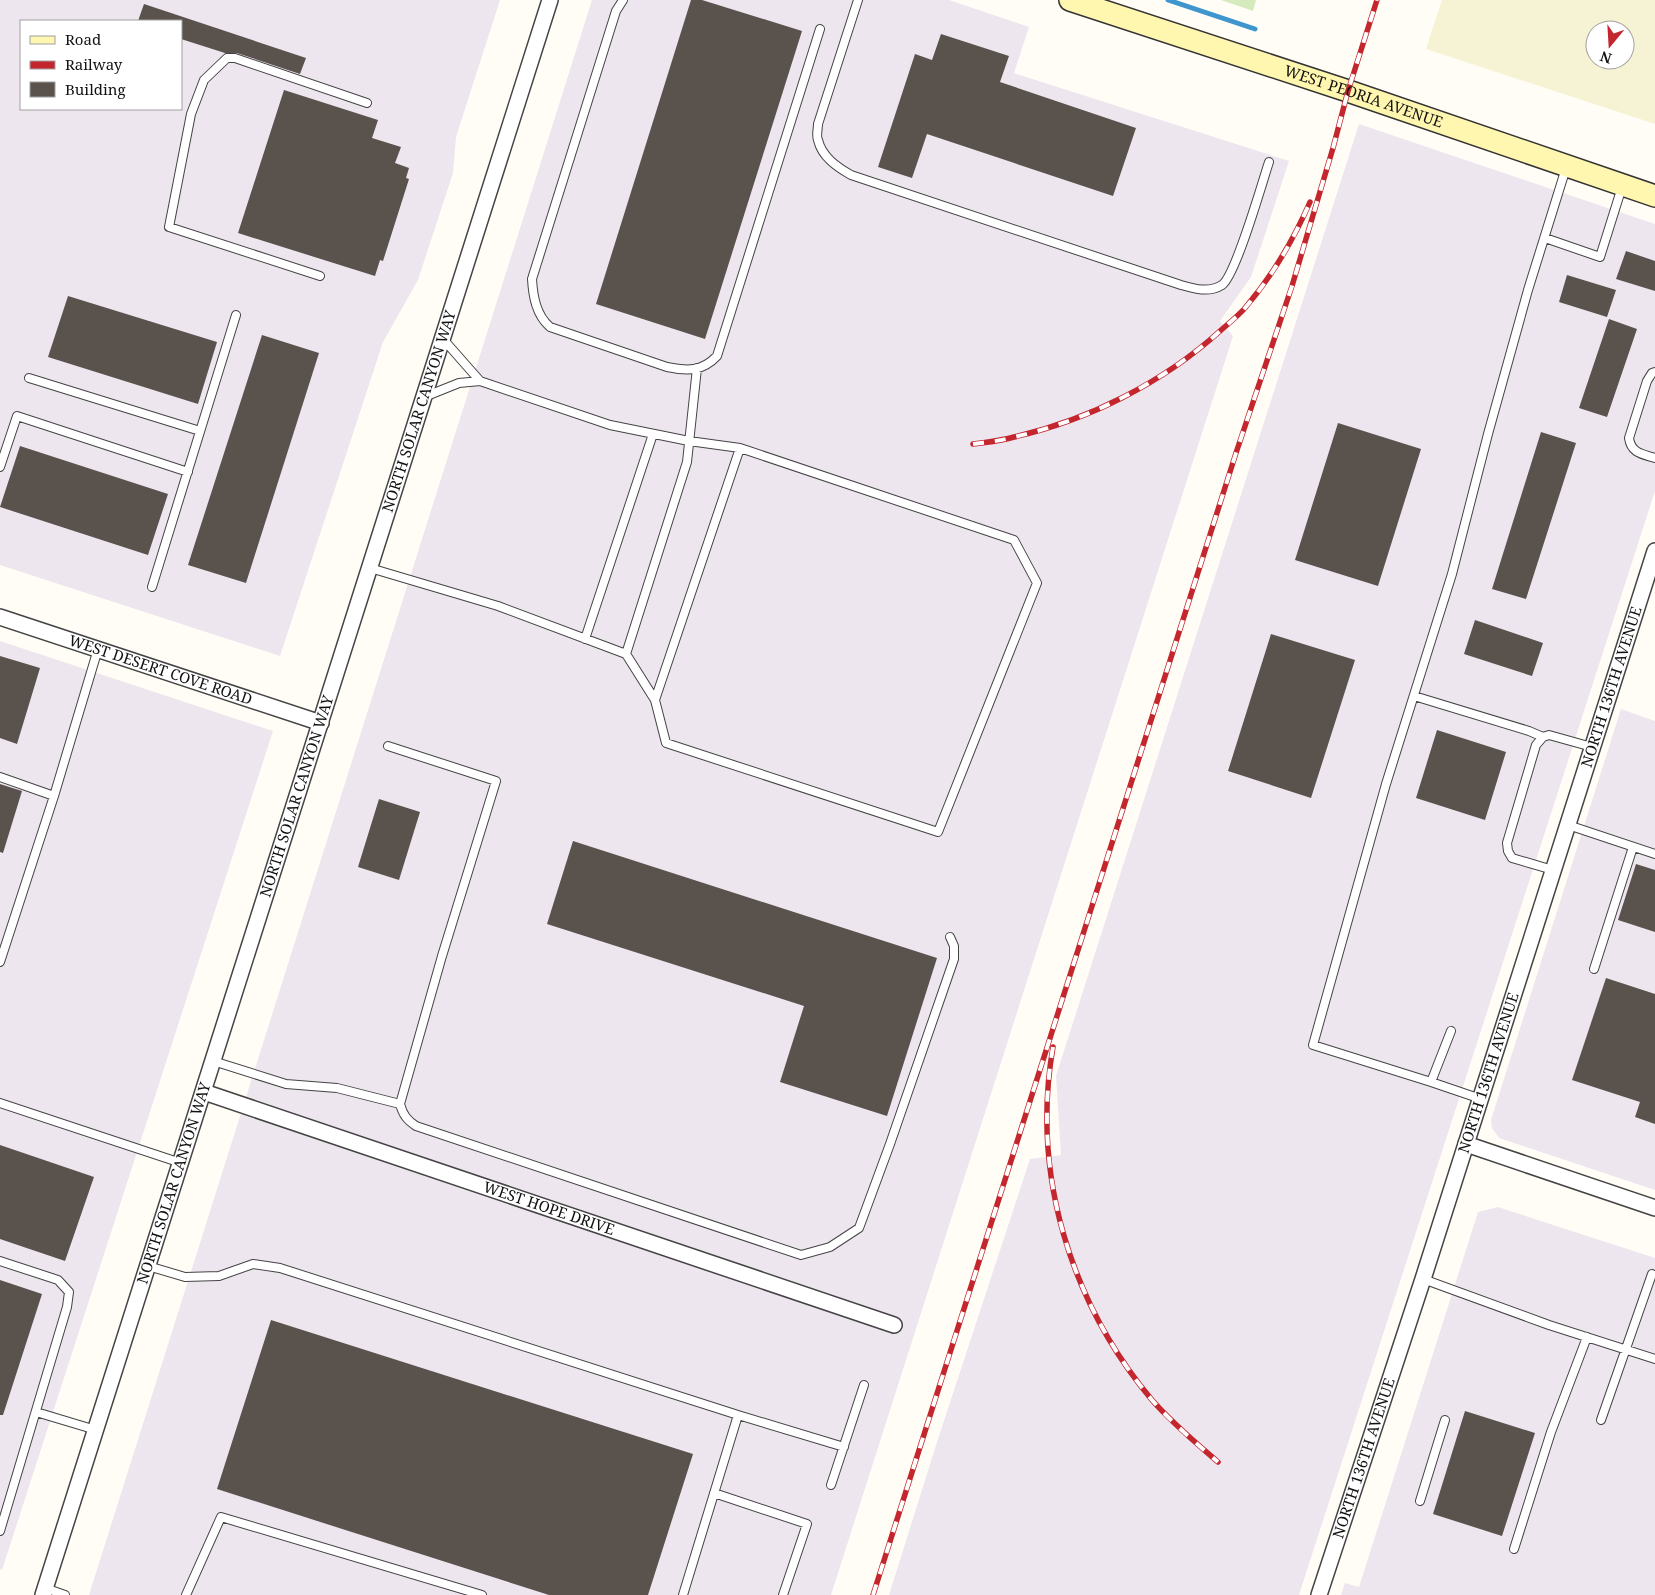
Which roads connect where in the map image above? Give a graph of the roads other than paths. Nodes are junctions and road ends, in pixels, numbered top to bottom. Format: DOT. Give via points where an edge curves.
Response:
graph roads {
  1 [pos="550,0"];
  2 [pos="623,0"];
  3 [pos="858,0"];
  4 [pos="1070,0"];
  5 [pos="820,30"];
  6 [pos="368,102"];
  7 [pos="1269,162"];
  8 [pos="1567,166"];
  9 [pos="1623,185"];
  10 [pos="1655,196"];
  11 [pos="1545,238"];
  12 [pos="320,276"];
  13 [pos="236,315"];
  14 [pos="442,339"];
  15 [pos="697,368"];
  16 [pos="1655,372"];
  17 [pos="29,378"];
  18 [pos="480,382"];
  19 [pos="424,397"];
  20 [pos="200,431"];
  21 [pos="653,434"];
  22 [pos="689,441"];
  23 [pos="740,448"];
  24 [pos="1655,458"];
  25 [pos="0,467"];
  26 [pos="188,472"];
  27 [pos="1655,551"];
  28 [pos="370,568"];
  29 [pos="152,587"];
  30 [pos="0,617"];
  31 [pos="585,639"];
  32 [pos="98,649"];
  33 [pos="626,654"];
  34 [pos="1414,696"];
  35 [pos="655,700"];
  36 [pos="321,723"];
  37 [pos="1543,738"];
  38 [pos="388,746"];
  39 [pos="1592,747"];
  40 [pos="0,777"];
  41 [pos="54,796"];
  42 [pos="1568,825"];
  43 [pos="1633,847"];
  44 [pos="1655,854"];
  45 [pos="1553,870"];
  46 [pos="950,937"];
  47 [pos="3,945"];
  48 [pos="0,962"];
  49 [pos="1594,969"];
  50 [pos="1451,1030"];
  51 [pos="213,1061"];
  52 [pos="1431,1082"];
  53 [pos="204,1092"];
  54 [pos="1481,1099"];
  55 [pos="0,1103"];
  56 [pos="400,1104"];
  57 [pos="1466,1144"];
  58 [pos="181,1163"];
  59 [pos="1655,1208"];
  60 [pos="0,1261"];
  61 [pos="148,1266"];
  62 [pos="1652,1274"];
  63 [pos="1423,1279"];
  64 [pos="894,1325"];
  65 [pos="1587,1337"];
  66 [pos="1625,1349"];
  67 [pos="1655,1359"];
  68 [pos="864,1385"];
  69 [pos="36,1412"];
  70 [pos="738,1415"];
  71 [pos="1445,1420"];
  72 [pos="1601,1420"];
  73 [pos="96,1430"];
  74 [pos="844,1447"];
  75 [pos="831,1485"];
  76 [pos="714,1493"];
  77 [pos="1420,1501"];
  78 [pos="0,1531"];
  79 [pos="1514,1549"];
  80 [pos="44,1591"];
  81 [pos="66,1595"];
  82 [pos="186,1595"];
  83 [pos="482,1595"];
  84 [pos="683,1595"];
  85 [pos="784,1595"];
  86 [pos="1319,1595"];
  1 -- 14 [label="street, NORTH SOLAR CANYON WAY"];
  2 -- 15 [label="lane" via="616,11 532,279 533,295 539,313 550,327 667,367"];
  3 -- 7 [label="lane" via="818,124 817,139 834,165 851,175 1198,290 1214,289 1231,273"];
  4 -- 8 [label="main road, WEST PEORIA AVENUE"];
  5 -- 15 [label="lane" via="717,356 709,365"];
  6 -- 12 [label="lane" via="227,58 204,80 191,114 169,227"];
  8 -- 9 [label="main road, WEST PEORIA AVENUE"];
  8 -- 11 [label="lane"];
  9 -- 10 [label="main road, WEST PEORIA AVENUE"];
  9 -- 11 [label="lane" via="1600,257"];
  11 -- 34 [label="lane" via="1488,434 1452,574"];
  13 -- 20 [label="lane"];
  14 -- 18 [label="lane"];
  14 -- 19 [label="street, NORTH SOLAR CANYON WAY"];
  15 -- 22 [label="lane"];
  16 -- 24 [label="lane" via="1647,381 1629,438 1635,452"];
  17 -- 20 [label="lane"];
  18 -- 19 [label="lane" via="459,383"];
  18 -- 21 [label="lane" via="610,425"];
  19 -- 28 [label="street, NORTH SOLAR CANYON WAY"];
  20 -- 26 [label="lane"];
  21 -- 22 [label="lane"];
  21 -- 31 [label="lane"];
  22 -- 23 [label="lane"];
  22 -- 33 [label="lane" via="687,462"];
  23 -- 35 [label="lane"];
  23 -- 35 [label="lane" via="1014,540 1037,583 938,832 666,743"];
  25 -- 26 [label="lane" via="17,416"];
  26 -- 29 [label="lane"];
  27 -- 39 [label="street, NORTH 136TH AVENUE"];
  28 -- 31 [label="lane" via="498,606"];
  28 -- 36 [label="street, NORTH SOLAR CANYON WAY"];
  30 -- 32 [label="street, WEST DESERT COVE ROAD"];
  31 -- 33 [label="lane"];
  32 -- 36 [label="street, WEST DESERT COVE ROAD"];
  32 -- 41 [label="lane"];
  33 -- 35 [label="lane"];
  34 -- 37 [label="lane" via="1530,731"];
  34 -- 52 [label="lane" via="1313,1045"];
  36 -- 51 [label="street, NORTH SOLAR CANYON WAY"];
  37 -- 39 [label="lane" via="1549,735"];
  37 -- 45 [label="lane" via="1536,745 1507,843 1512,858"];
  38 -- 56 [label="lane" via="496,781"];
  39 -- 42 [label="street, NORTH 136TH AVENUE"];
  40 -- 41 [label="lane"];
  41 -- 47 [label="lane"];
  42 -- 43 [label="lane"];
  42 -- 45 [label="street, NORTH 136TH AVENUE"];
  43 -- 44 [label="lane"];
  43 -- 49 [label="lane"];
  45 -- 54 [label="street, NORTH 136TH AVENUE"];
  46 -- 56 [label="lane" via="954,959 859,1228 816,1252 802,1255 416,1126 407,1120"];
  47 -- 48 [label="lane"];
  50 -- 52 [label="lane"];
  51 -- 53 [label="street, NORTH SOLAR CANYON WAY"];
  51 -- 56 [label="lane" via="286,1084 337,1088"];
  52 -- 54 [label="lane"];
  53 -- 58 [label="street, NORTH SOLAR CANYON WAY"];
  53 -- 64 [label="street, WEST HOPE DRIVE"];
  54 -- 57 [label="street, NORTH 136TH AVENUE"];
  55 -- 58 [label="lane"];
  57 -- 59 [label="street"];
  57 -- 63 [label="street, NORTH 136TH AVENUE"];
  58 -- 61 [label="street, NORTH SOLAR CANYON WAY"];
  60 -- 69 [label="lane" via="58,1280 69,1292"];
  61 -- 70 [label="lane" via="185,1277 219,1276 254,1264 280,1268"];
  61 -- 73 [label="street, NORTH SOLAR CANYON WAY"];
  62 -- 66 [label="lane"];
  63 -- 65 [label="lane"];
  63 -- 86 [label="street, NORTH 136TH AVENUE"];
  65 -- 66 [label="lane"];
  65 -- 79 [label="lane" via="1551,1432"];
  66 -- 67 [label="lane"];
  66 -- 72 [label="lane"];
  68 -- 74 [label="lane"];
  69 -- 73 [label="lane"];
  69 -- 78 [label="lane"];
  70 -- 74 [label="lane"];
  70 -- 76 [label="lane"];
  71 -- 77 [label="lane"];
  73 -- 80 [label="street, NORTH SOLAR CANYON WAY"];
  74 -- 75 [label="lane"];
  76 -- 84 [label="lane"];
  76 -- 85 [label="lane" via="806,1524"];
  80 -- 81 [label="lane"];
  82 -- 83 [label="lane" via="220,1517"];
}
